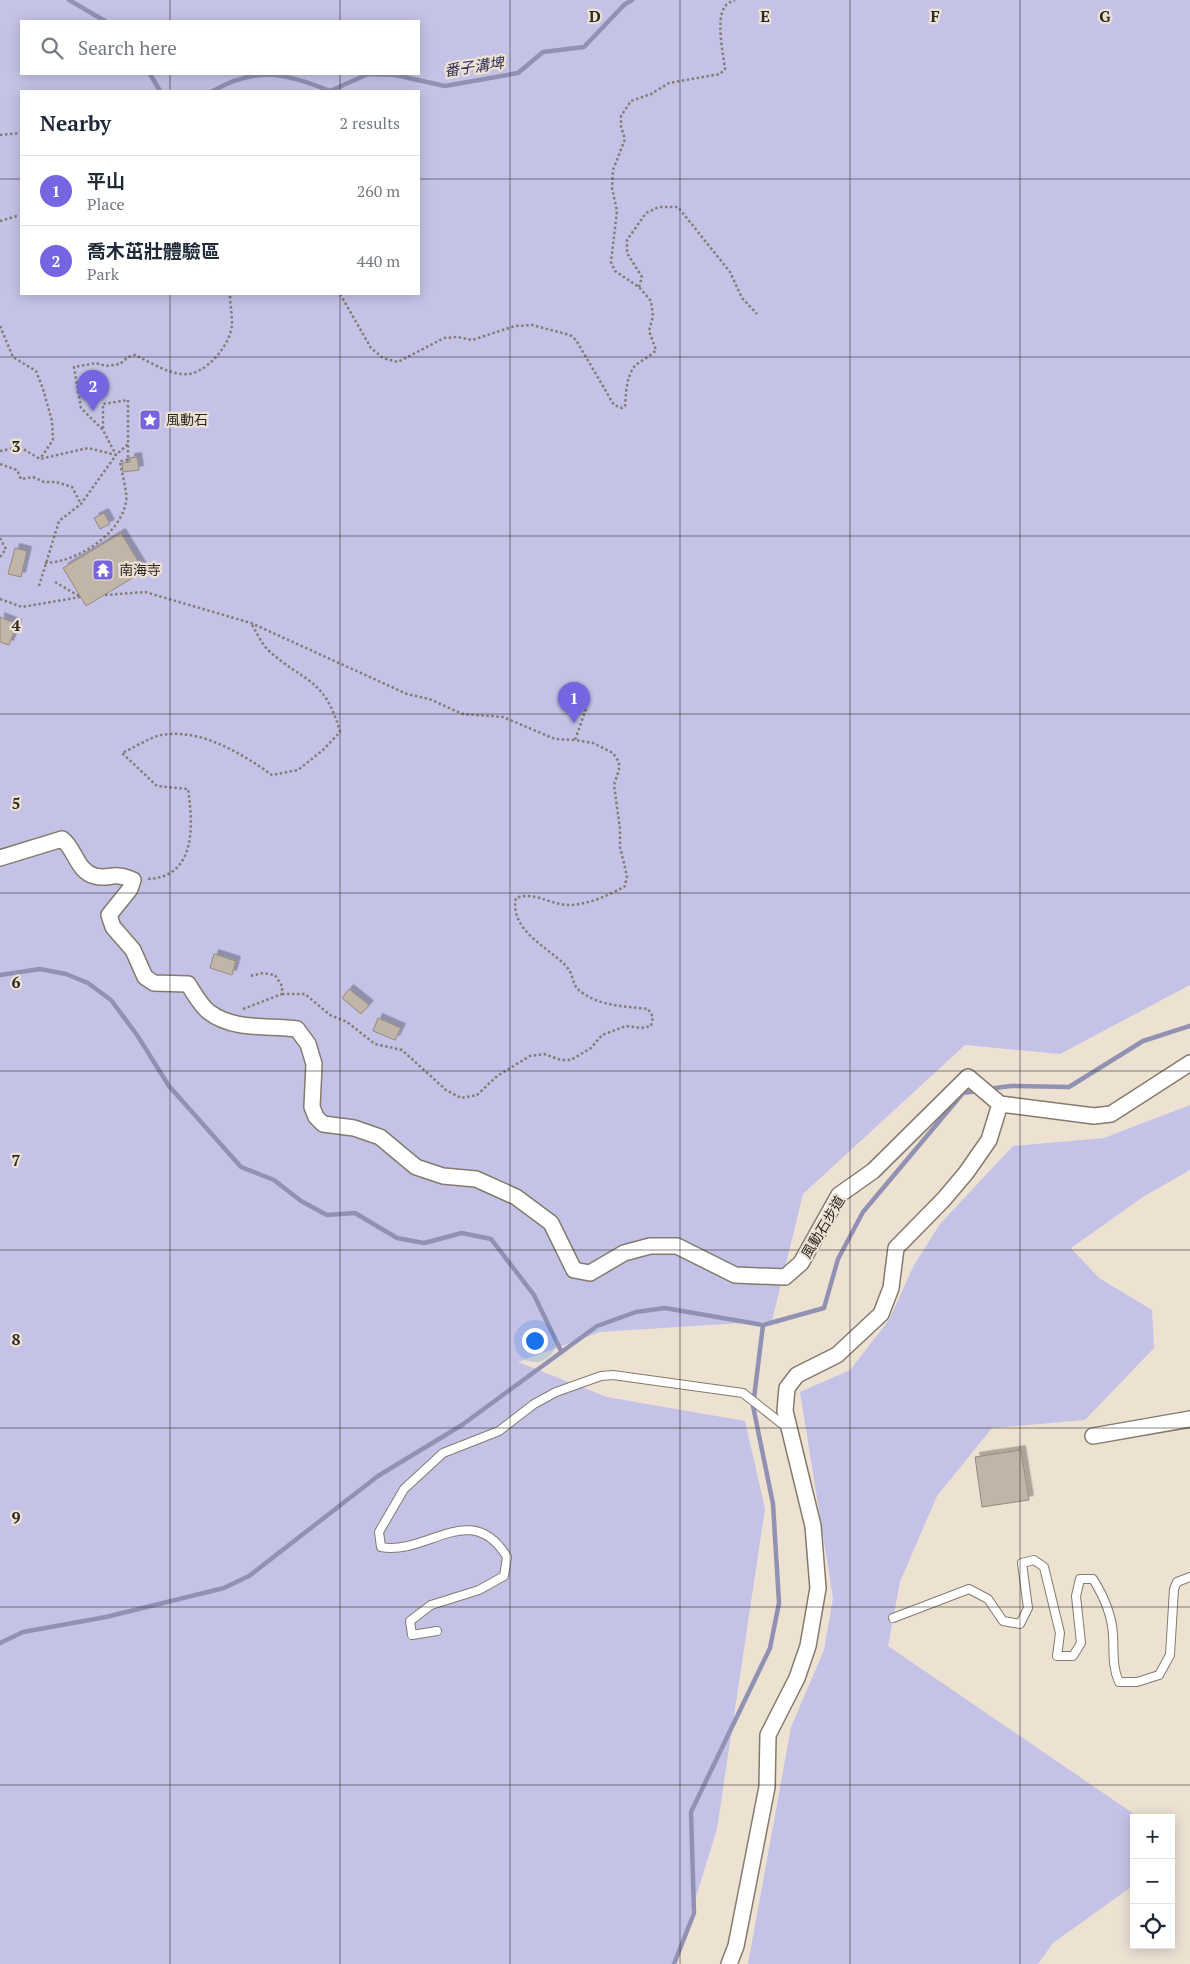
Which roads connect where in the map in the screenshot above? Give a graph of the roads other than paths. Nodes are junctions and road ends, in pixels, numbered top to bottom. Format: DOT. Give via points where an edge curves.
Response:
graph roads {
  1 [pos="0,858"];
  2 [pos="1190,1063"];
  3 [pos="1000,1104"];
  4 [pos="1190,1419"];
  5 [pos="789,1429"];
  6 [pos="1092,1436"];
  7 [pos="1190,1578"];
  8 [pos="893,1618"];
  9 [pos="437,1631"];
  10 [pos="729,1964"];
  1 -- 3 [label="street, 風動石步道" via="62,839 70,845 85,870 95,876 120,874 133,880 130,890 109,914 113,927 133,950 145,977 154,983 188,984 208,1011 218,1017 246,1026 297,1029 308,1044 314,1064 312,1107 323,1124 354,1128 380,1137 416,1167 443,1176 476,1179 516,1197 551,1224 574,1270 590,1273 624,1253 650,1246 677,1246 735,1275 785,1276 801,1263 839,1195 873,1171 968,1077"];
  2 -- 3 [label="street" via="1111,1114 1094,1116"];
  3 -- 5 [label="street" via="989,1140 966,1173 896,1248 891,1288 881,1314 837,1355 797,1375 787,1388 785,1411"];
  4 -- 6 [label="street"];
  5 -- 9 [label="lane" via="745,1394 613,1375 600,1376 556,1392 498,1431 443,1453 404,1489 379,1532 380,1546 394,1549 456,1530 472,1529 498,1543 507,1557 504,1576 479,1590 431,1605 410,1621 412,1635"];
  5 -- 10 [label="street" via="813,1526 818,1588 797,1678 768,1735 767,1786 736,1946"];
  7 -- 8 [label="lane" via="1177,1582 1174,1588 1170,1655 1159,1675 1137,1682 1119,1682 1114,1672 1113,1632 1102,1593 1093,1579 1080,1579 1076,1596 1081,1642 1073,1656 1057,1656 1060,1633 1056,1614 1044,1567 1034,1560 1022,1563 1028,1608 1020,1624 1003,1621 988,1599 970,1589"];
}
